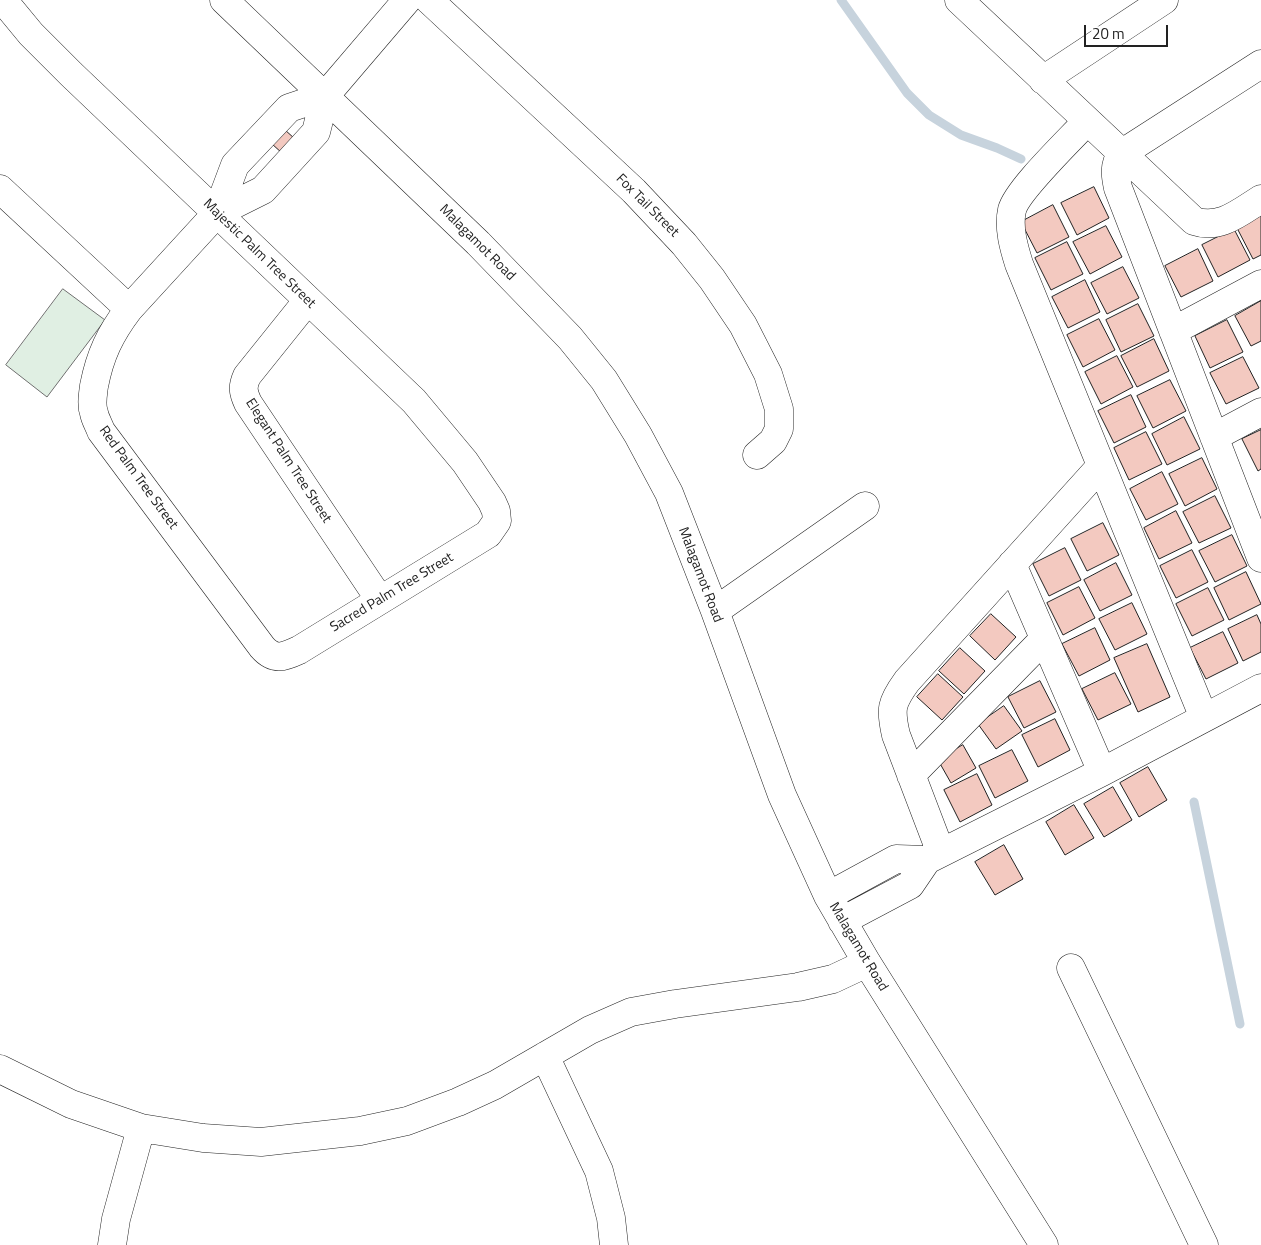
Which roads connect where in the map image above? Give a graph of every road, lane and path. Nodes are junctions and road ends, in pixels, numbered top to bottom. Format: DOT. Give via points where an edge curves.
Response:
graph roads {
  1 [pos="3,0"];
  2 [pos="224,0"];
  3 [pos="408,0"];
  4 [pos="429,0"];
  5 [pos="960,0"];
  6 [pos="1164,0"];
  7 [pos="1261,64"];
  8 [pos="1043,80"];
  9 [pos="325,96"];
  10 [pos="1087,121"];
  11 [pos="1121,154"];
  12 [pos="0,189"];
  13 [pos="1261,199"];
  14 [pos="216,213"];
  15 [pos="1261,284"];
  16 [pos="308,300"];
  17 [pos="129,309"];
  18 [pos="1173,331"];
  19 [pos="1261,412"];
  20 [pos="1214,437"];
  21 [pos="757,455"];
  22 [pos="1101,466"];
  23 [pos="865,506"];
  24 [pos="497,520"];
  25 [pos="1260,550"];
  26 [pos="1012,564"];
  27 [pos="380,600"];
  28 [pos="715,611"];
  29 [pos="1044,638"];
  30 [pos="281,656"];
  31 [pos="1261,688"];
  32 [pos="1204,718"];
  33 [pos="1102,772"];
  34 [pos="912,775"];
  35 [pos="934,857"];
  36 [pos="828,896"];
  37 [pos="842,921"];
  38 [pos="867,963"];
  39 [pos="1071,968"];
  40 [pos="546,1056"];
  41 [pos="0,1069"];
  42 [pos="141,1128"];
  43 [pos="1199,1243"];
  44 [pos="112,1245"];
  45 [pos="614,1245"];
  46 [pos="1044,1245"];
  1 -- 14 [label="street, Majestic Palm Tree Street" via="70,74"];
  2 -- 9 [label="street, Malagamot Road"];
  3 -- 9 [label="street, Red Palm Tree Street"];
  4 -- 21 [label="street, Fox Tail Street" via="634,191 712,279 744,326 768,374 779,409 779,429 773,441"];
  5 -- 8 [label="street"];
  6 -- 8 [label="street"];
  7 -- 11 [label="street"];
  8 -- 10 [label="street"];
  9 -- 14 [label="street, Red Palm Tree Street" via="316,132 263,190"];
  9 -- 14 [label="street, Red Palm Tree Street" via="288,108 235,165"];
  9 -- 28 [label="street, Malagamot Road" via="522,288 570,338 604,380 669,493"];
  10 -- 11 [label="street"];
  10 -- 22 [label="street" via="1019,195 1012,210 1011,224 1018,264"];
  11 -- 13 [label="street" via="1185,214 1205,225 1230,218"];
  11 -- 18 [label="street" via="1115,174 1118,188"];
  12 -- 17 [label="street"];
  14 -- 16 [label="street, Majestic Palm Tree Street"];
  14 -- 17 [label="street, Red Palm Tree Street"];
  15 -- 18 [label="street"];
  16 -- 24 [label="street, Majestic Palm Tree Street" via="414,401 443,434 482,484"];
  16 -- 27 [label="street, Elegant Palm Tree Street" via="247,376 243,393"];
  17 -- 30 [label="street, Red Palm Tree Street" via="104,348 98,367 93,412 101,431 262,647 267,653"];
  18 -- 20 [label="street"];
  19 -- 20 [label="street"];
  20 -- 25 [label="street"];
  22 -- 26 [label="street"];
  22 -- 32 [label="street"];
  23 -- 28 [label="street"];
  24 -- 27 [label="street, Sacred Palm Tree Street" via="488,534"];
  26 -- 29 [label="street"];
  26 -- 34 [label="street" via="895,697 892,715 896,734"];
  27 -- 30 [label="street, Sacred Palm Tree Street" via="299,650"];
  28 -- 36 [label="street, Malagamot Road" via="782,795"];
  29 -- 33 [label="street"];
  29 -- 34 [label="street"];
  31 -- 32 [label="street"];
  32 -- 33 [label="street"];
  33 -- 35 [label="street"];
  34 -- 35 [label="street"];
  35 -- 36 [label="street" via="896,859"];
  35 -- 37 [label="street" via="910,885"];
  36 -- 37 [label="street, Malagamot Road"];
  37 -- 38 [label="street, Malagamot Road"];
  38 -- 40 [label="street" via="833,979 798,987 631,1012 590,1030"];
  38 -- 46 [label="street, Malagamot Road"];
  39 -- 43 [label="street"];
  40 -- 42 [label="street" via="458,1102 407,1121 360,1131 261,1142 204,1138"];
  40 -- 45 [label="street" via="598,1171 611,1218"];
  41 -- 42 [label="street" via="71,1104"];
  42 -- 44 [label="street"];
}
